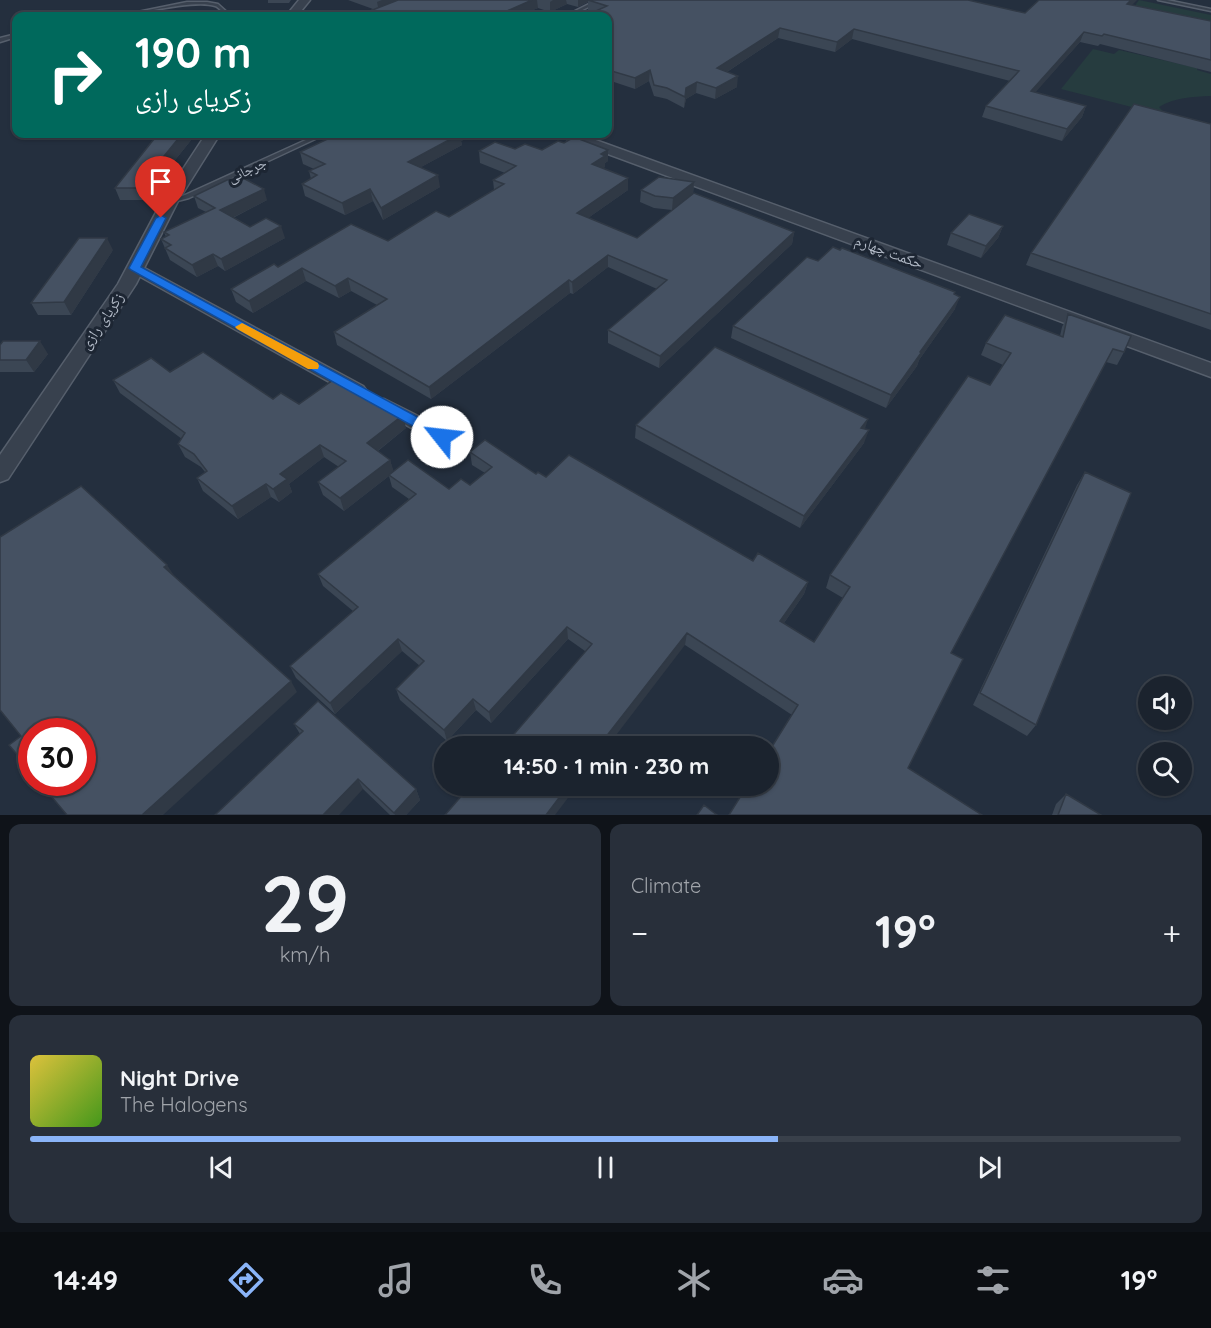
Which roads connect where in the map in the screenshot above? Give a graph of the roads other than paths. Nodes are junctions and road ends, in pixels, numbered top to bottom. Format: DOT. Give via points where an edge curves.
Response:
graph roads {
  1 [pos="305,0"];
  2 [pos="601,0"];
  3 [pos="1160,0"];
  4 [pos="1211,10"];
  5 [pos="141,12"];
  6 [pos="225,12"];
  7 [pos="294,12"];
  8 [pos="576,12"];
  9 [pos="210,138"];
  10 [pos="314,138"];
  11 [pos="578,138"];
  12 [pos="170,201"];
  13 [pos="135,268"];
  14 [pos="1211,370"];
  15 [pos="442,437"];
  16 [pos="0,473"];
  1 -- 7 [label="street"];
  2 -- 8 [label="lane"];
  3 -- 4 [label="lane"];
  5 -- 6 [label="lane" via="207,3 218,5"];
  9 -- 12 [label="street, زکریای رازی"];
  10 -- 12 [label="lane, جرجانی" via="187,197"];
  11 -- 14 [label="street, حکمت چهارم"];
  12 -- 13 [label="street, زکریای رازی"];
  13 -- 15 [label="street"];
  13 -- 16 [label="street, زکریای رازی"];
}
